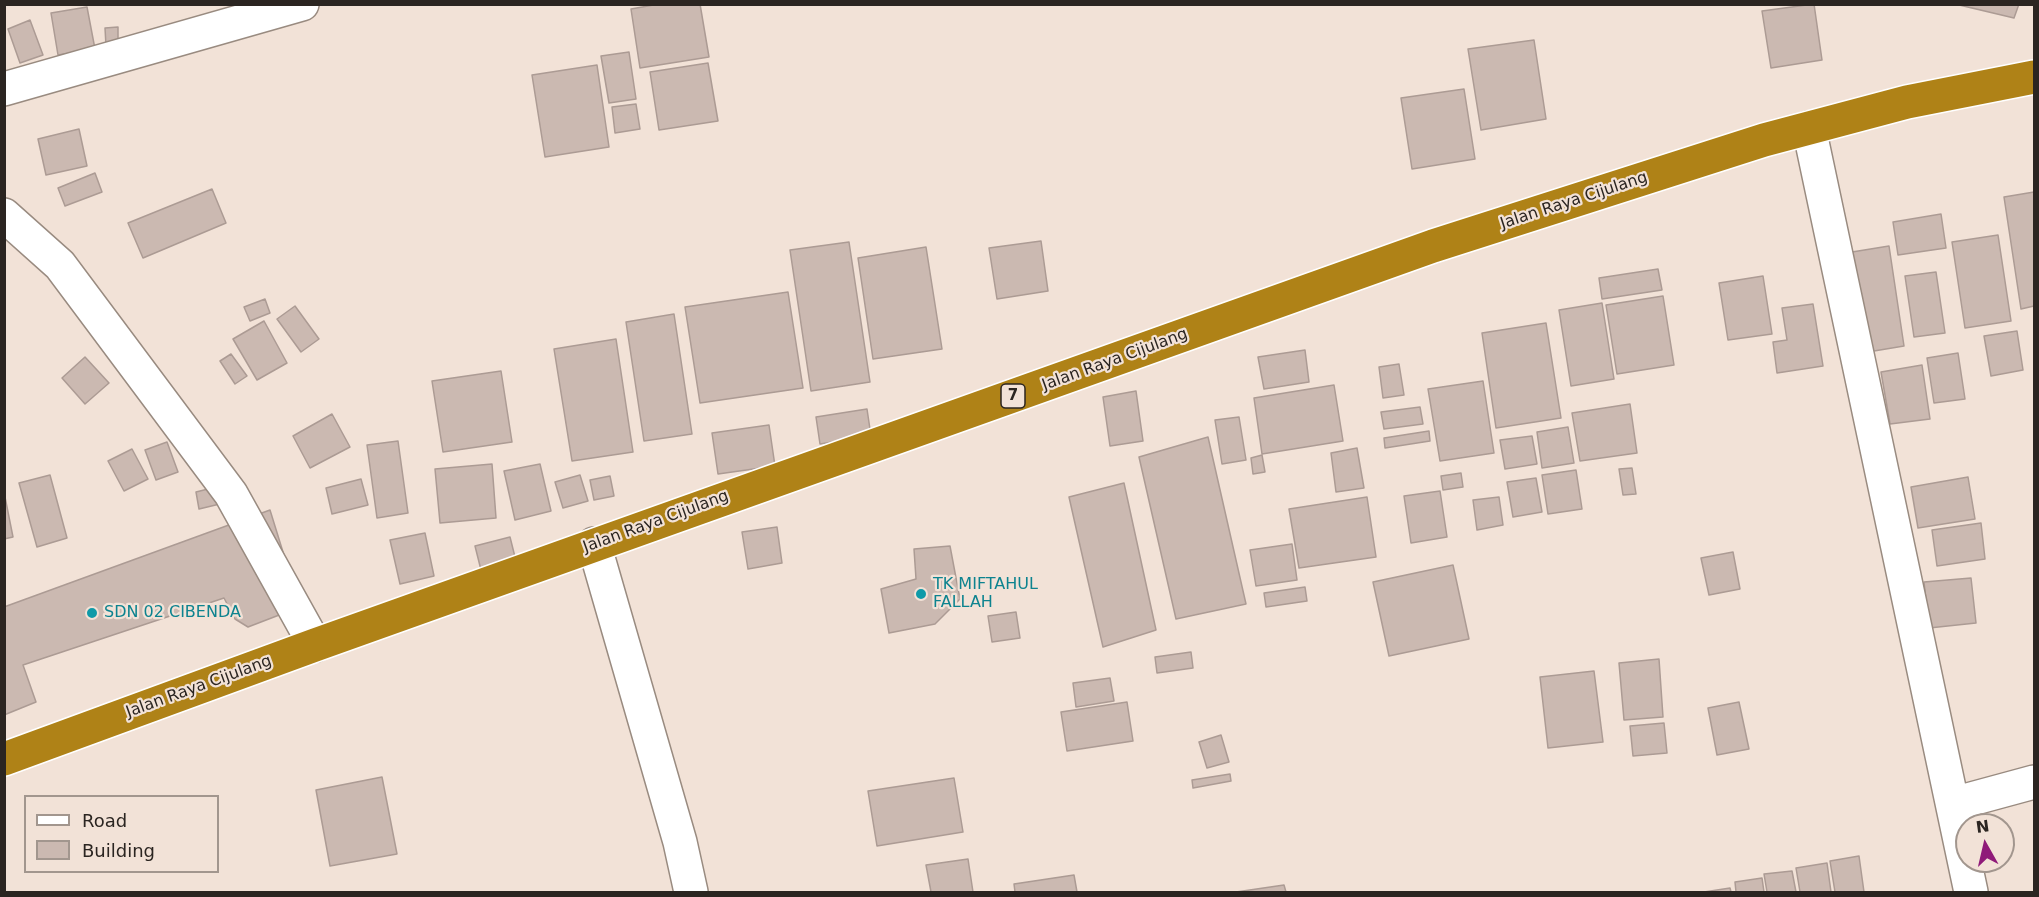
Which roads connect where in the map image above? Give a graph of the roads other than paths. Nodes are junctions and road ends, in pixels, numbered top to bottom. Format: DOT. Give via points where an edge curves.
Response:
graph roads {
  1 [pos="302,4"];
  2 [pos="2034,77"];
  3 [pos="4,89"];
  4 [pos="1809,128"];
  5 [pos="4,215"];
  6 [pos="594,544"];
  7 [pos="315,645"];
  8 [pos="4,759"];
  9 [pos="2034,782"];
  10 [pos="1953,804"];
  11 [pos="691,892"];
  12 [pos="1971,892"];
  1 -- 3 [label="street"];
  2 -- 4 [label="highway, Jalan Raya Cijulang / 7" via="1907,102"];
  4 -- 6 [label="highway, Jalan Raya Cijulang / 7" via="1433,246"];
  4 -- 10 [label="street"];
  5 -- 7 [label="street" via="60,265 231,494"];
  6 -- 7 [label="highway, Jalan Raya Cijulang / 7"];
  6 -- 11 [label="street"];
  7 -- 8 [label="highway, Jalan Raya Cijulang / 7"];
  9 -- 10 [label="street"];
  10 -- 12 [label="street"];
}
